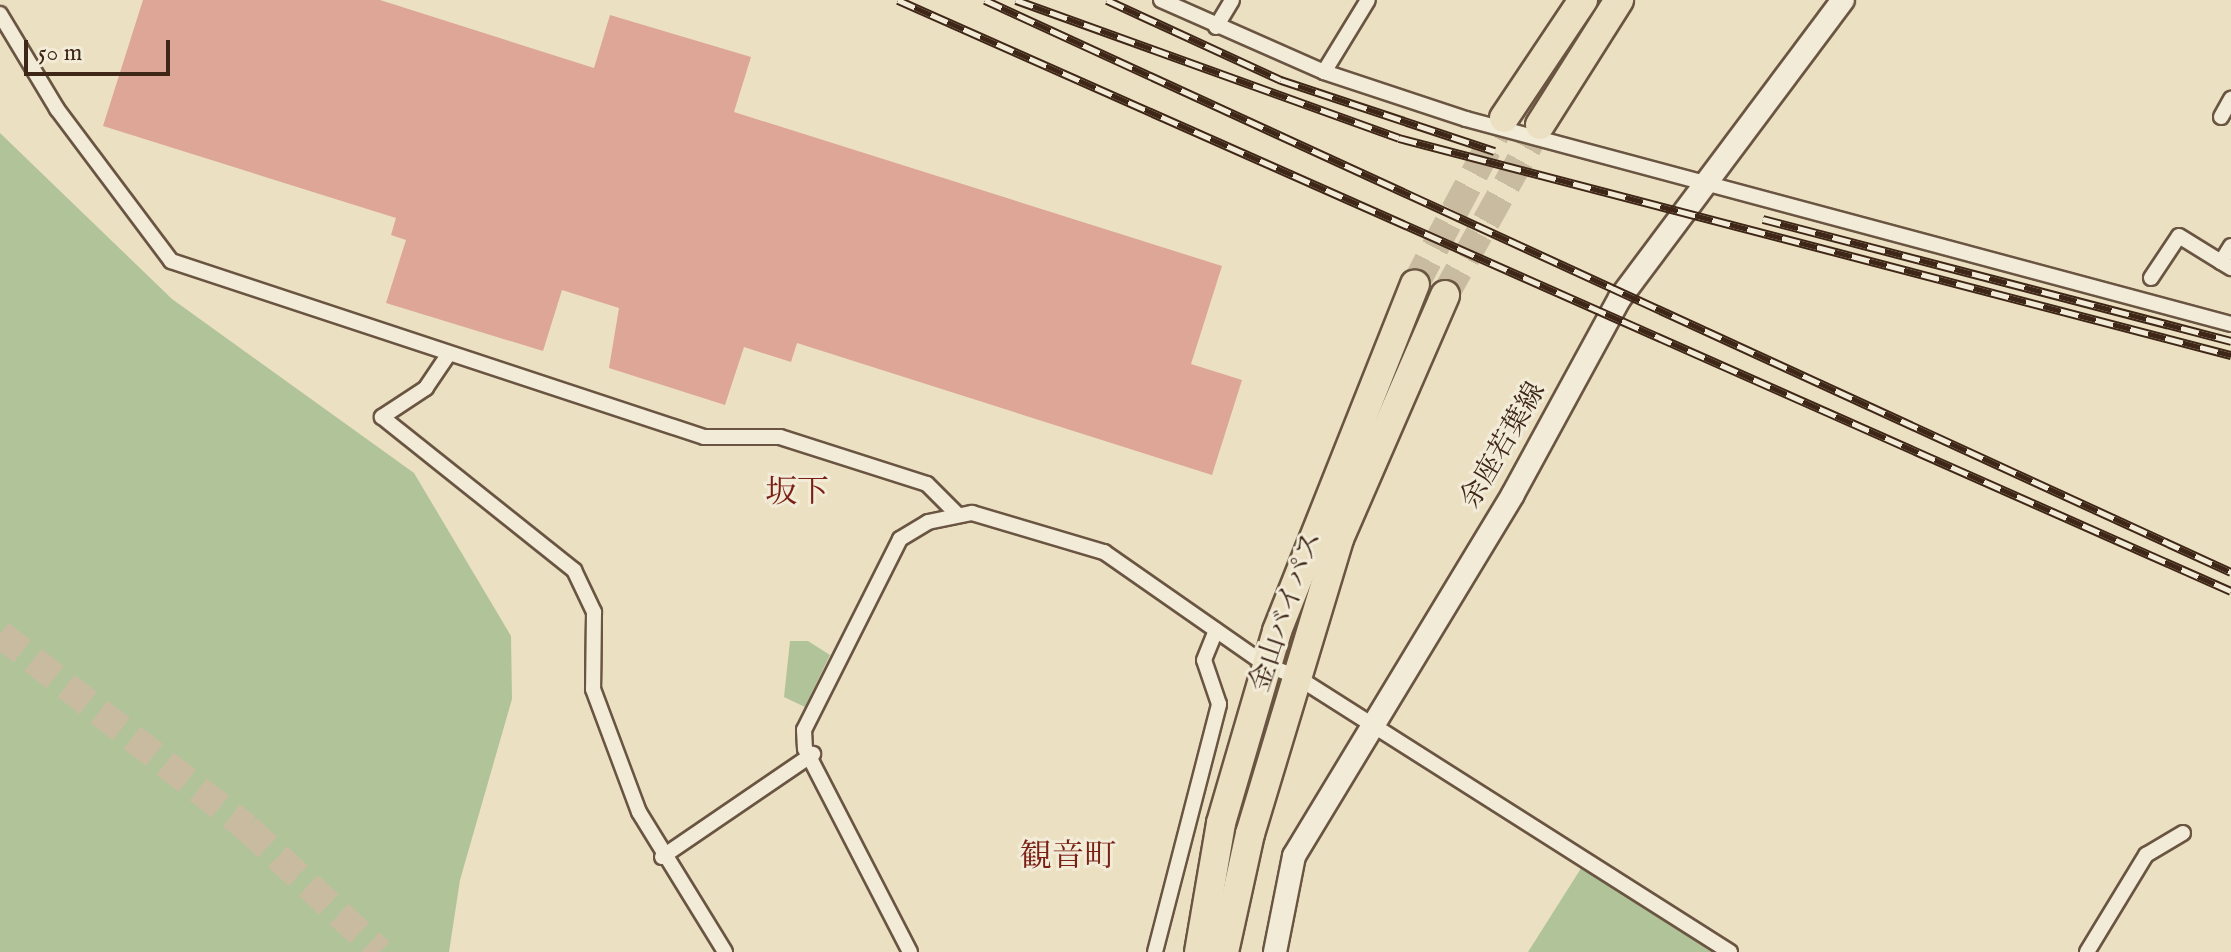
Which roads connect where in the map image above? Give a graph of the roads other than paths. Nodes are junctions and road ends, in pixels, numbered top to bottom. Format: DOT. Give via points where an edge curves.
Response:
graph roads {
  1 [pos="1161,0"];
  2 [pos="1232,0"];
  3 [pos="1368,0"];
  4 [pos="1583,0"];
  5 [pos="1619,0"];
  6 [pos="1843,0"];
  7 [pos="0,14"];
  8 [pos="1216,27"];
  9 [pos="1324,72"];
  10 [pos="2231,99"];
  11 [pos="2221,117"];
  12 [pos="1504,118"];
  13 [pos="1540,125"];
  14 [pos="1710,185"];
  15 [pos="2231,246"];
  16 [pos="2226,265"];
  17 [pos="2151,278"];
  18 [pos="1415,285"];
  19 [pos="1445,295"];
  20 [pos="2231,324"];
  21 [pos="448,355"];
  22 [pos="956,513"];
  23 [pos="1216,630"];
  24 [pos="1267,665"];
  25 [pos="1297,677"];
  26 [pos="1373,727"];
  27 [pos="813,754"];
  28 [pos="1221,823"];
  29 [pos="2183,833"];
  30 [pos="662,857"];
  31 [pos="1218,951"];
  32 [pos="725,952"];
  33 [pos="910,952"];
  34 [pos="1155,952"];
  35 [pos="1188,952"];
  36 [pos="1275,952"];
  37 [pos="1730,952"];
  38 [pos="2087,952"];
  1 -- 8 [label="street"];
  2 -- 8 [label="street"];
  3 -- 9 [label="street"];
  4 -- 12 [label="highway"];
  5 -- 13 [label="highway"];
  6 -- 14 [label="main road, 余座若葉線"];
  7 -- 21 [label="street" via="57,109 171,261"];
  8 -- 9 [label="street"];
  9 -- 14 [label="street"];
  10 -- 11 [label="street"];
  14 -- 20 [label="street"];
  14 -- 26 [label="main road, 余座若葉線" via="1620,298"];
  15 -- 16 [label="street"];
  16 -- 17 [label="street" via="2179,236"];
  18 -- 24 [label="highway, 金山バイパス" via="1312,533"];
  19 -- 25 [label="highway, 金山バイパス" via="1339,539"];
  21 -- 22 [label="street" via="704,437 795,442 927,484"];
  21 -- 30 [label="street" via="426,388 382,417 574,570 594,612 593,689 601,716"];
  22 -- 23 [label="street" via="1104,552"];
  22 -- 27 [label="street" via="917,527 892,551 811,710 804,730 805,749"];
  23 -- 24 [label="street"];
  23 -- 34 [label="street" via="1204,660 1219,704"];
  24 -- 25 [label="street"];
  24 -- 28 [label="highway, 金山バイパス"];
  25 -- 26 [label="street"];
  25 -- 31 [label="highway, 金山バイパス"];
  26 -- 36 [label="main road, 余座若葉線" via="1294,856"];
  26 -- 37 [label="street"];
  27 -- 30 [label="street"];
  27 -- 33 [label="street"];
  28 -- 31 [label="highway, 金山バイパス"];
  28 -- 35 [label="highway"];
  29 -- 38 [label="street" via="2146,855"];
  30 -- 32 [label="street"];
}
